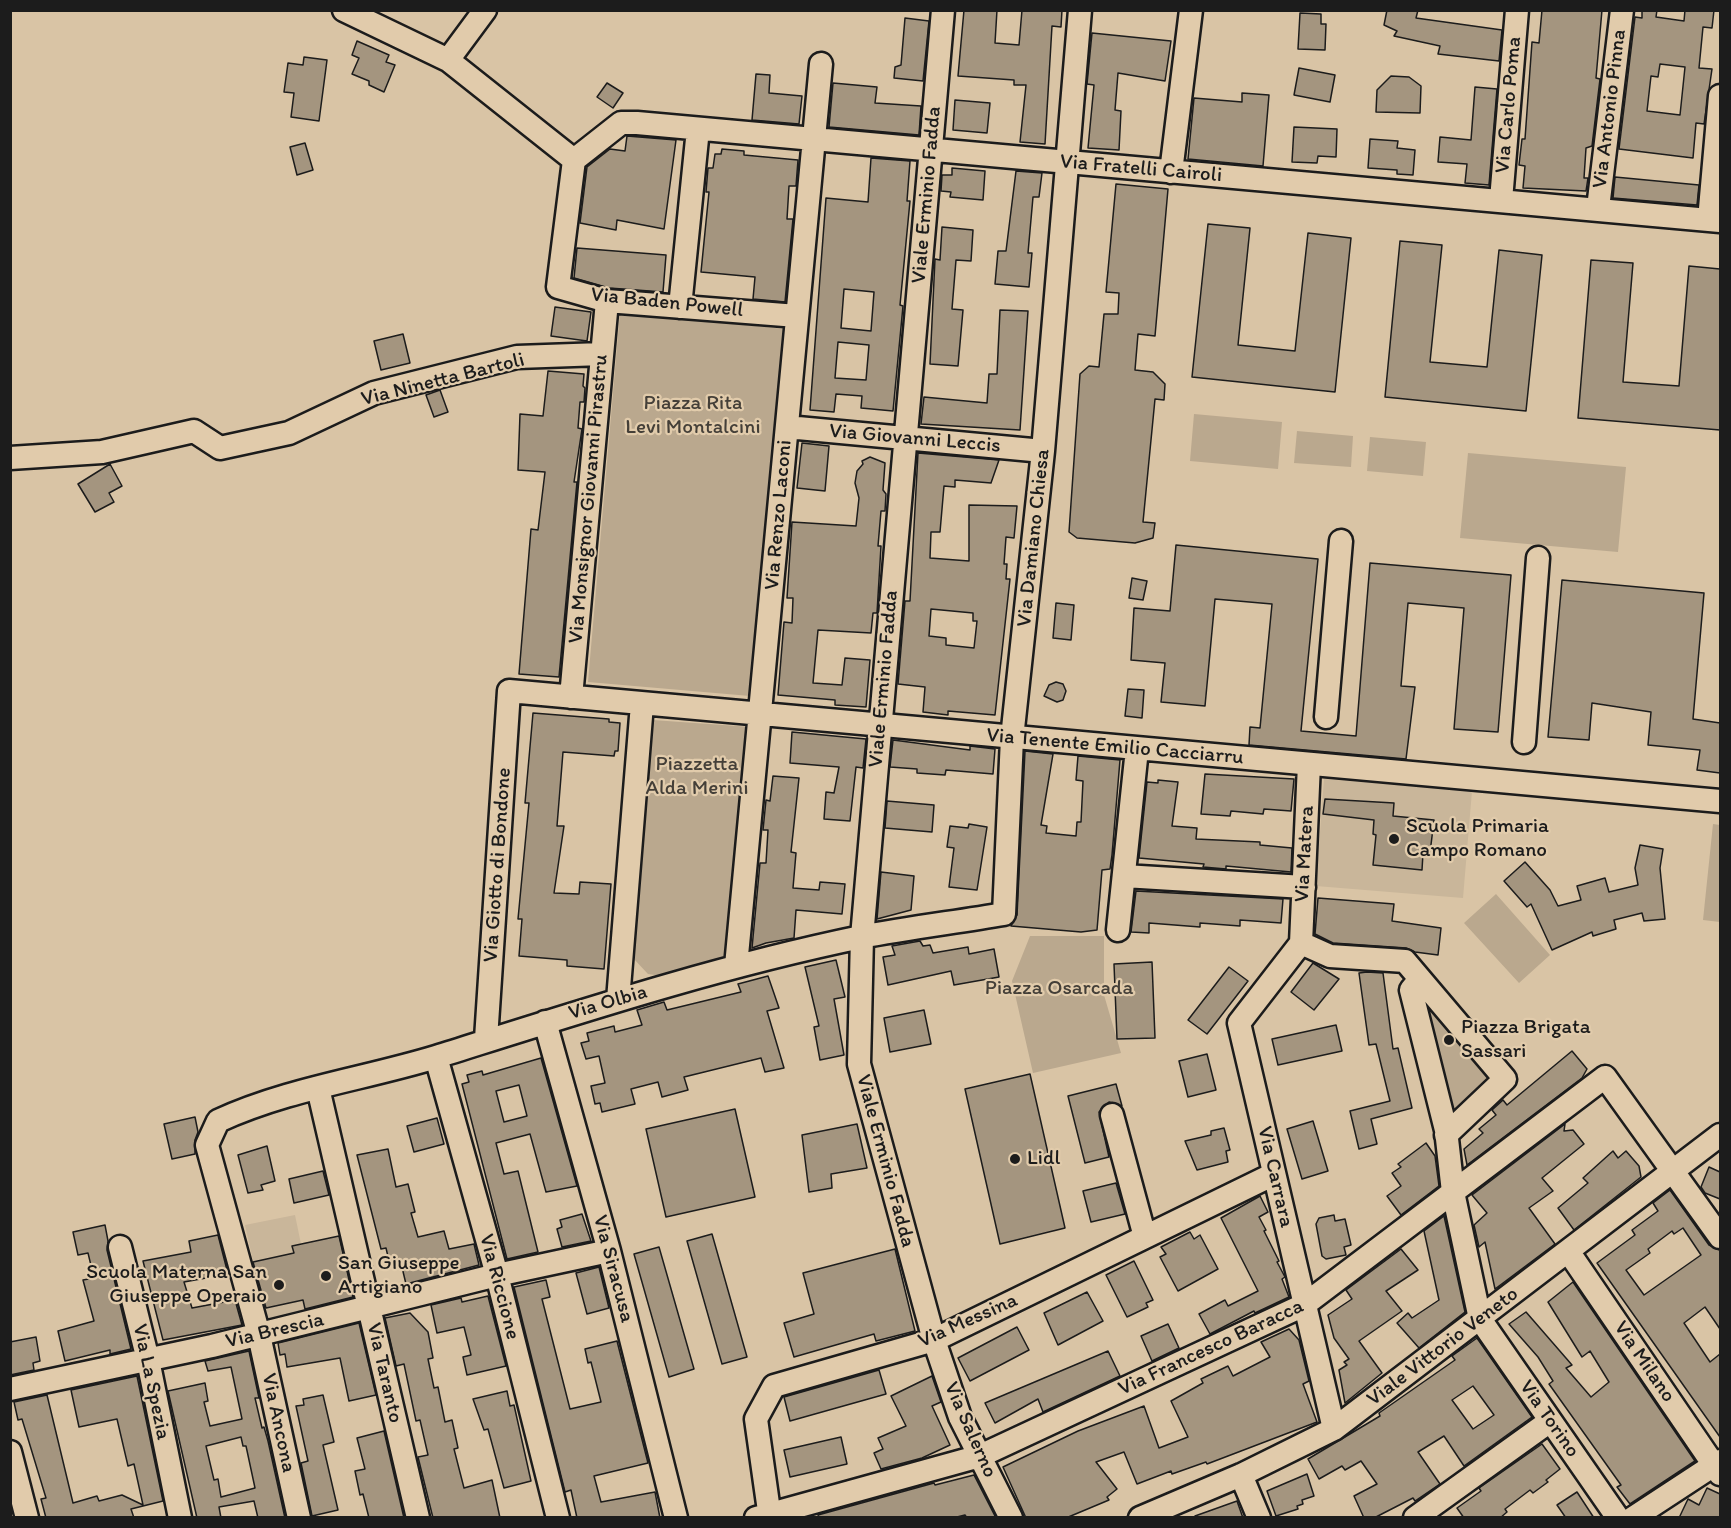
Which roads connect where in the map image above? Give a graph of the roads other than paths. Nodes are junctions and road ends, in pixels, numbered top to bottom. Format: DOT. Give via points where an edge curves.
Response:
graph roads {
  1 [pos="344,10"];
  2 [pos="485,10"];
  3 [pos="943,10"];
  4 [pos="1080,10"];
  5 [pos="1191,10"];
  6 [pos="1517,10"];
  7 [pos="1622,10"];
  8 [pos="448,60"];
  9 [pos="821,64"];
  10 [pos="1720,96"];
  11 [pos="698,129"];
  12 [pos="813,139"];
  13 [pos="931,148"];
  14 [pos="574,160"];
  15 [pos="1068,163"];
  16 [pos="1171,172"];
  17 [pos="1501,200"];
  18 [pos="1598,208"];
  19 [pos="1715,220"];
  20 [pos="607,301"];
  21 [pos="680,307"];
  22 [pos="797,316"];
  23 [pos="602,354"];
  24 [pos="787,427"];
  25 [pos="905,440"];
  26 [pos="1043,451"];
  27 [pos="10,458"];
  28 [pos="1341,541"];
  29 [pos="1538,558"];
  30 [pos="509,691"];
  31 [pos="572,697"];
  32 [pos="642,704"];
  33 [pos="760,715"];
  34 [pos="1326,717"];
  35 [pos="880,726"];
  36 [pos="1012,738"];
  37 [pos="1524,742"];
  38 [pos="1137,748"];
  39 [pos="1309,764"];
  40 [pos="1720,801"];
  41 [pos="1124,876"];
  42 [pos="1304,887"];
  43 [pos="1004,914"];
  44 [pos="1118,930"];
  45 [pos="861,937"];
  46 [pos="1301,943"];
  47 [pos="736,966"];
  48 [pos="1420,979"];
  49 [pos="618,1000"];
  50 [pos="545,1022"];
  51 [pos="486,1039"];
  52 [pos="436,1057"];
  53 [pos="318,1088"];
  54 [pos="1112,1115"];
  55 [pos="218,1120"];
  56 [pos="1446,1135"];
  57 [pos="1720,1135"];
  58 [pos="1673,1169"];
  59 [pos="1274,1174"];
  60 [pos="1453,1192"];
  61 [pos="1145,1237"];
  62 [pos="1720,1237"];
  63 [pos="120,1247"];
  64 [pos="609,1251"];
  65 [pos="1568,1251"];
  66 [pos="497,1275"];
  67 [pos="1304,1305"];
  68 [pos="369,1308"];
  69 [pos="1480,1319"];
  70 [pos="259,1335"];
  71 [pos="934,1340"];
  72 [pos="148,1360"];
  73 [pos="10,1389"];
  74 [pos="1550,1421"];
  75 [pos="1334,1429"];
  76 [pos="10,1452"];
  77 [pos="980,1456"];
  78 [pos="1719,1467"];
  79 [pos="1241,1475"];
  80 [pos="765,1516"];
  81 [pos="1142,1517"];
  82 [pos="27,1518"];
  83 [pos="180,1518"];
  84 [pos="299,1518"];
  85 [pos="418,1518"];
  86 [pos="558,1518"];
  87 [pos="676,1518"];
  88 [pos="1011,1518"];
  89 [pos="1259,1518"];
  90 [pos="1415,1518"];
  91 [pos="1618,1518"];
  92 [pos="1633,1518"];
  1 -- 8 [label="street"];
  2 -- 8 [label="street"];
  3 -- 13 [label="street, Viale Erminio Fadda"];
  4 -- 15 [label="street, Via Damiano Chiesa"];
  5 -- 16 [label="street"];
  6 -- 17 [label="street, Via Carlo Poma"];
  7 -- 18 [label="street, Via Antonio Pinna"];
  8 -- 14 [label="street"];
  9 -- 12 [label="street, Via Renzo Laconi"];
  10 -- 19 [label="street"];
  11 -- 12 [label="street, Via Fratelli Cairoli"];
  11 -- 14 [label="street, Via Fratelli Cairoli" via="621,123"];
  11 -- 21 [label="street"];
  12 -- 13 [label="street, Via Fratelli Cairoli"];
  12 -- 22 [label="street, Via Renzo Laconi"];
  13 -- 15 [label="street, Via Fratelli Cairoli"];
  13 -- 25 [label="street, Viale Erminio Fadda"];
  14 -- 20 [label="street, Via Baden Powell" via="558,287"];
  15 -- 16 [label="street, Via Fratelli Cairoli"];
  15 -- 26 [label="street, Via Damiano Chiesa"];
  16 -- 17 [label="street, Via Fratelli Cairoli"];
  17 -- 18 [label="street, Via Fratelli Cairoli"];
  18 -- 19 [label="street, Via Fratelli Cairoli"];
  20 -- 21 [label="street, Via Baden Powell"];
  20 -- 23 [label="street, Via Monsignor Giovanni Pirastru"];
  21 -- 22 [label="street, Via Baden Powell"];
  22 -- 24 [label="street, Via Renzo Laconi"];
  23 -- 27 [label="street, Via Ninetta Bartoli" via="506,360 374,393 289,433 220,448 194,431 102,452"];
  23 -- 31 [label="street, Via Monsignor Giovanni Pirastru"];
  24 -- 25 [label="street, Via Giovanni Leccis"];
  24 -- 33 [label="street, Via Renzo Laconi"];
  25 -- 26 [label="street, Via Giovanni Leccis"];
  25 -- 35 [label="street, Viale Erminio Fadda"];
  26 -- 36 [label="street, Via Damiano Chiesa"];
  28 -- 34 [label="street"];
  29 -- 37 [label="street"];
  30 -- 31 [label="street, Via Tenente Emilio Cacciarru"];
  30 -- 51 [label="street, Via Giotto di Bondone"];
  31 -- 32 [label="street, Via Tenente Emilio Cacciarru"];
  32 -- 33 [label="street, Via Tenente Emilio Cacciarru"];
  32 -- 49 [label="street"];
  33 -- 35 [label="street, Via Tenente Emilio Cacciarru"];
  33 -- 47 [label="street, Via Renzo Laconi"];
  35 -- 36 [label="street, Via Tenente Emilio Cacciarru"];
  35 -- 45 [label="street, Viale Erminio Fadda"];
  36 -- 38 [label="street, Via Tenente Emilio Cacciarru"];
  36 -- 43 [label="street, Via Damiano Chiesa"];
  38 -- 39 [label="street, Via Tenente Emilio Cacciarru"];
  38 -- 41 [label="street"];
  39 -- 40 [label="street, Via Tenente Emilio Cacciarru"];
  39 -- 42 [label="street, Via Matera"];
  41 -- 42 [label="street"];
  41 -- 44 [label="street"];
  42 -- 46 [label="street, Via Matera"];
  43 -- 45 [label="street, Via Olbia"];
  45 -- 47 [label="street, Via Olbia"];
  45 -- 71 [label="street, Viale Erminio Fadda" via="859,1064"];
  46 -- 48 [label="street" via="1330,956 1405,960"];
  46 -- 59 [label="street, Via Carrara" via="1239,1023"];
  47 -- 49 [label="street, Via Olbia"];
  48 -- 56 [label="street" via="1411,990"];
  48 -- 56 [label="street" via="1505,1079"];
  49 -- 50 [label="street, Via Olbia"];
  50 -- 51 [label="street, Via Olbia"];
  50 -- 64 [label="street, Via Siracusa"];
  51 -- 52 [label="street, Via Olbia"];
  52 -- 53 [label="street, Via Olbia"];
  52 -- 66 [label="street, Via Riccione"];
  53 -- 55 [label="street, Via Olbia" via="251,1105"];
  53 -- 68 [label="street, Via Taranto"];
  54 -- 61 [label="street"];
  55 -- 70 [label="street, Via Ancona" via="207,1145"];
  56 -- 60 [label="street"];
  57 -- 58 [label="street, Viale Vittorio Veneto"];
  58 -- 60 [label="street, Via Francesco Baracca" via="1605,1077"];
  58 -- 62 [label="street"];
  58 -- 65 [label="street, Viale Vittorio Veneto"];
  59 -- 61 [label="street, Via Messina"];
  59 -- 67 [label="street, Via Carrara"];
  60 -- 67 [label="street, Via Francesco Baracca"];
  60 -- 69 [label="street"];
  61 -- 71 [label="street, Via Messina"];
  63 -- 72 [label="street, Via La Spezia"];
  64 -- 66 [label="street, Via Brescia"];
  64 -- 87 [label="street, Via Siracusa"];
  65 -- 69 [label="street, Viale Vittorio Veneto"];
  65 -- 78 [label="street, Via Milano"];
  66 -- 68 [label="street, Via Brescia"];
  66 -- 86 [label="street, Via Riccione"];
  67 -- 75 [label="street, Via Carrara"];
  67 -- 77 [label="street, Via Francesco Baracca"];
  68 -- 70 [label="street, Via Brescia"];
  68 -- 85 [label="street, Via Taranto"];
  69 -- 74 [label="street, Via Torino"];
  69 -- 75 [label="street, Viale Vittorio Veneto"];
  70 -- 72 [label="street, Via Brescia"];
  70 -- 84 [label="street, Via Ancona"];
  71 -- 77 [label="street, Via Salerno" via="960,1417"];
  71 -- 80 [label="street, Via Messina" via="774,1386 756,1419"];
  72 -- 73 [label="street, Via Brescia"];
  72 -- 83 [label="street, Via La Spezia"];
  74 -- 90 [label="street"];
  74 -- 91 [label="street, Via Torino"];
  75 -- 79 [label="street, Viale Vittorio Veneto"];
  76 -- 82 [label="street"];
  77 -- 80 [label="street, Via Francesco Baracca"];
  77 -- 88 [label="street, Via Salerno"];
  78 -- 92 [label="street"];
  79 -- 81 [label="street, Viale Vittorio Veneto"];
  79 -- 89 [label="street"];
}
